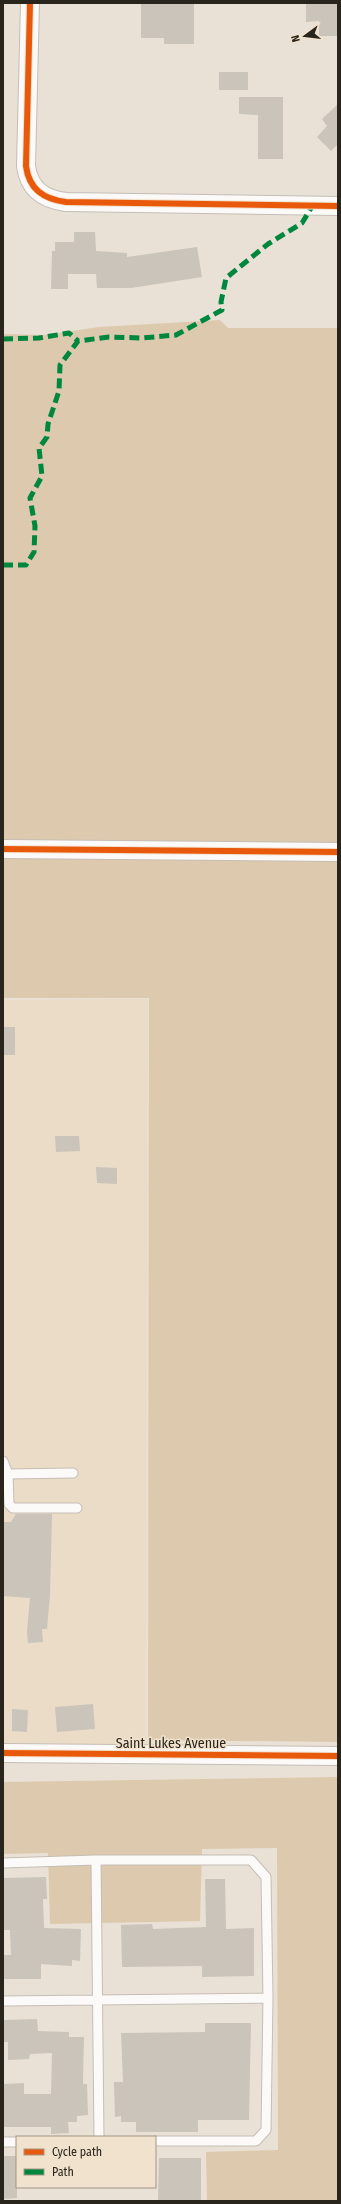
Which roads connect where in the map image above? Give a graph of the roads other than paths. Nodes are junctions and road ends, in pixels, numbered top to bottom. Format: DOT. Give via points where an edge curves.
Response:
graph roads {
  1 [pos="30,3"];
  2 [pos="338,206"];
  3 [pos="3,849"];
  4 [pos="338,852"];
  5 [pos="3,1461"];
  6 [pos="73,1473"];
  7 [pos="8,1474"];
  8 [pos="77,1508"];
  9 [pos="3,1753"];
  10 [pos="338,1756"];
  11 [pos="96,1860"];
  12 [pos="3,1862"];
  13 [pos="268,1998"];
  14 [pos="98,2000"];
  15 [pos="3,2001"];
  16 [pos="99,2136"];
  17 [pos="156,2141"];
  18 [pos="3,2142"];
  19 [pos="16,2142"];
  1 -- 2 [label="street" via="26,166 35,190 53,200 66,202"];
  3 -- 4 [label="street"];
  5 -- 7 [label="lane"];
  6 -- 7 [label="lane"];
  7 -- 8 [label="lane" via="9,1504 13,1508"];
  9 -- 10 [label="street, Saint Lukes Avenue"];
  11 -- 12 [label="lane"];
  11 -- 13 [label="lane" via="251,1860 266,1877"];
  11 -- 14 [label="lane"];
  13 -- 14 [label="lane"];
  13 -- 17 [label="lane" via="266,2130 256,2141"];
  14 -- 15 [label="lane"];
  14 -- 16 [label="lane"];
  18 -- 19 [label="lane"];
}
